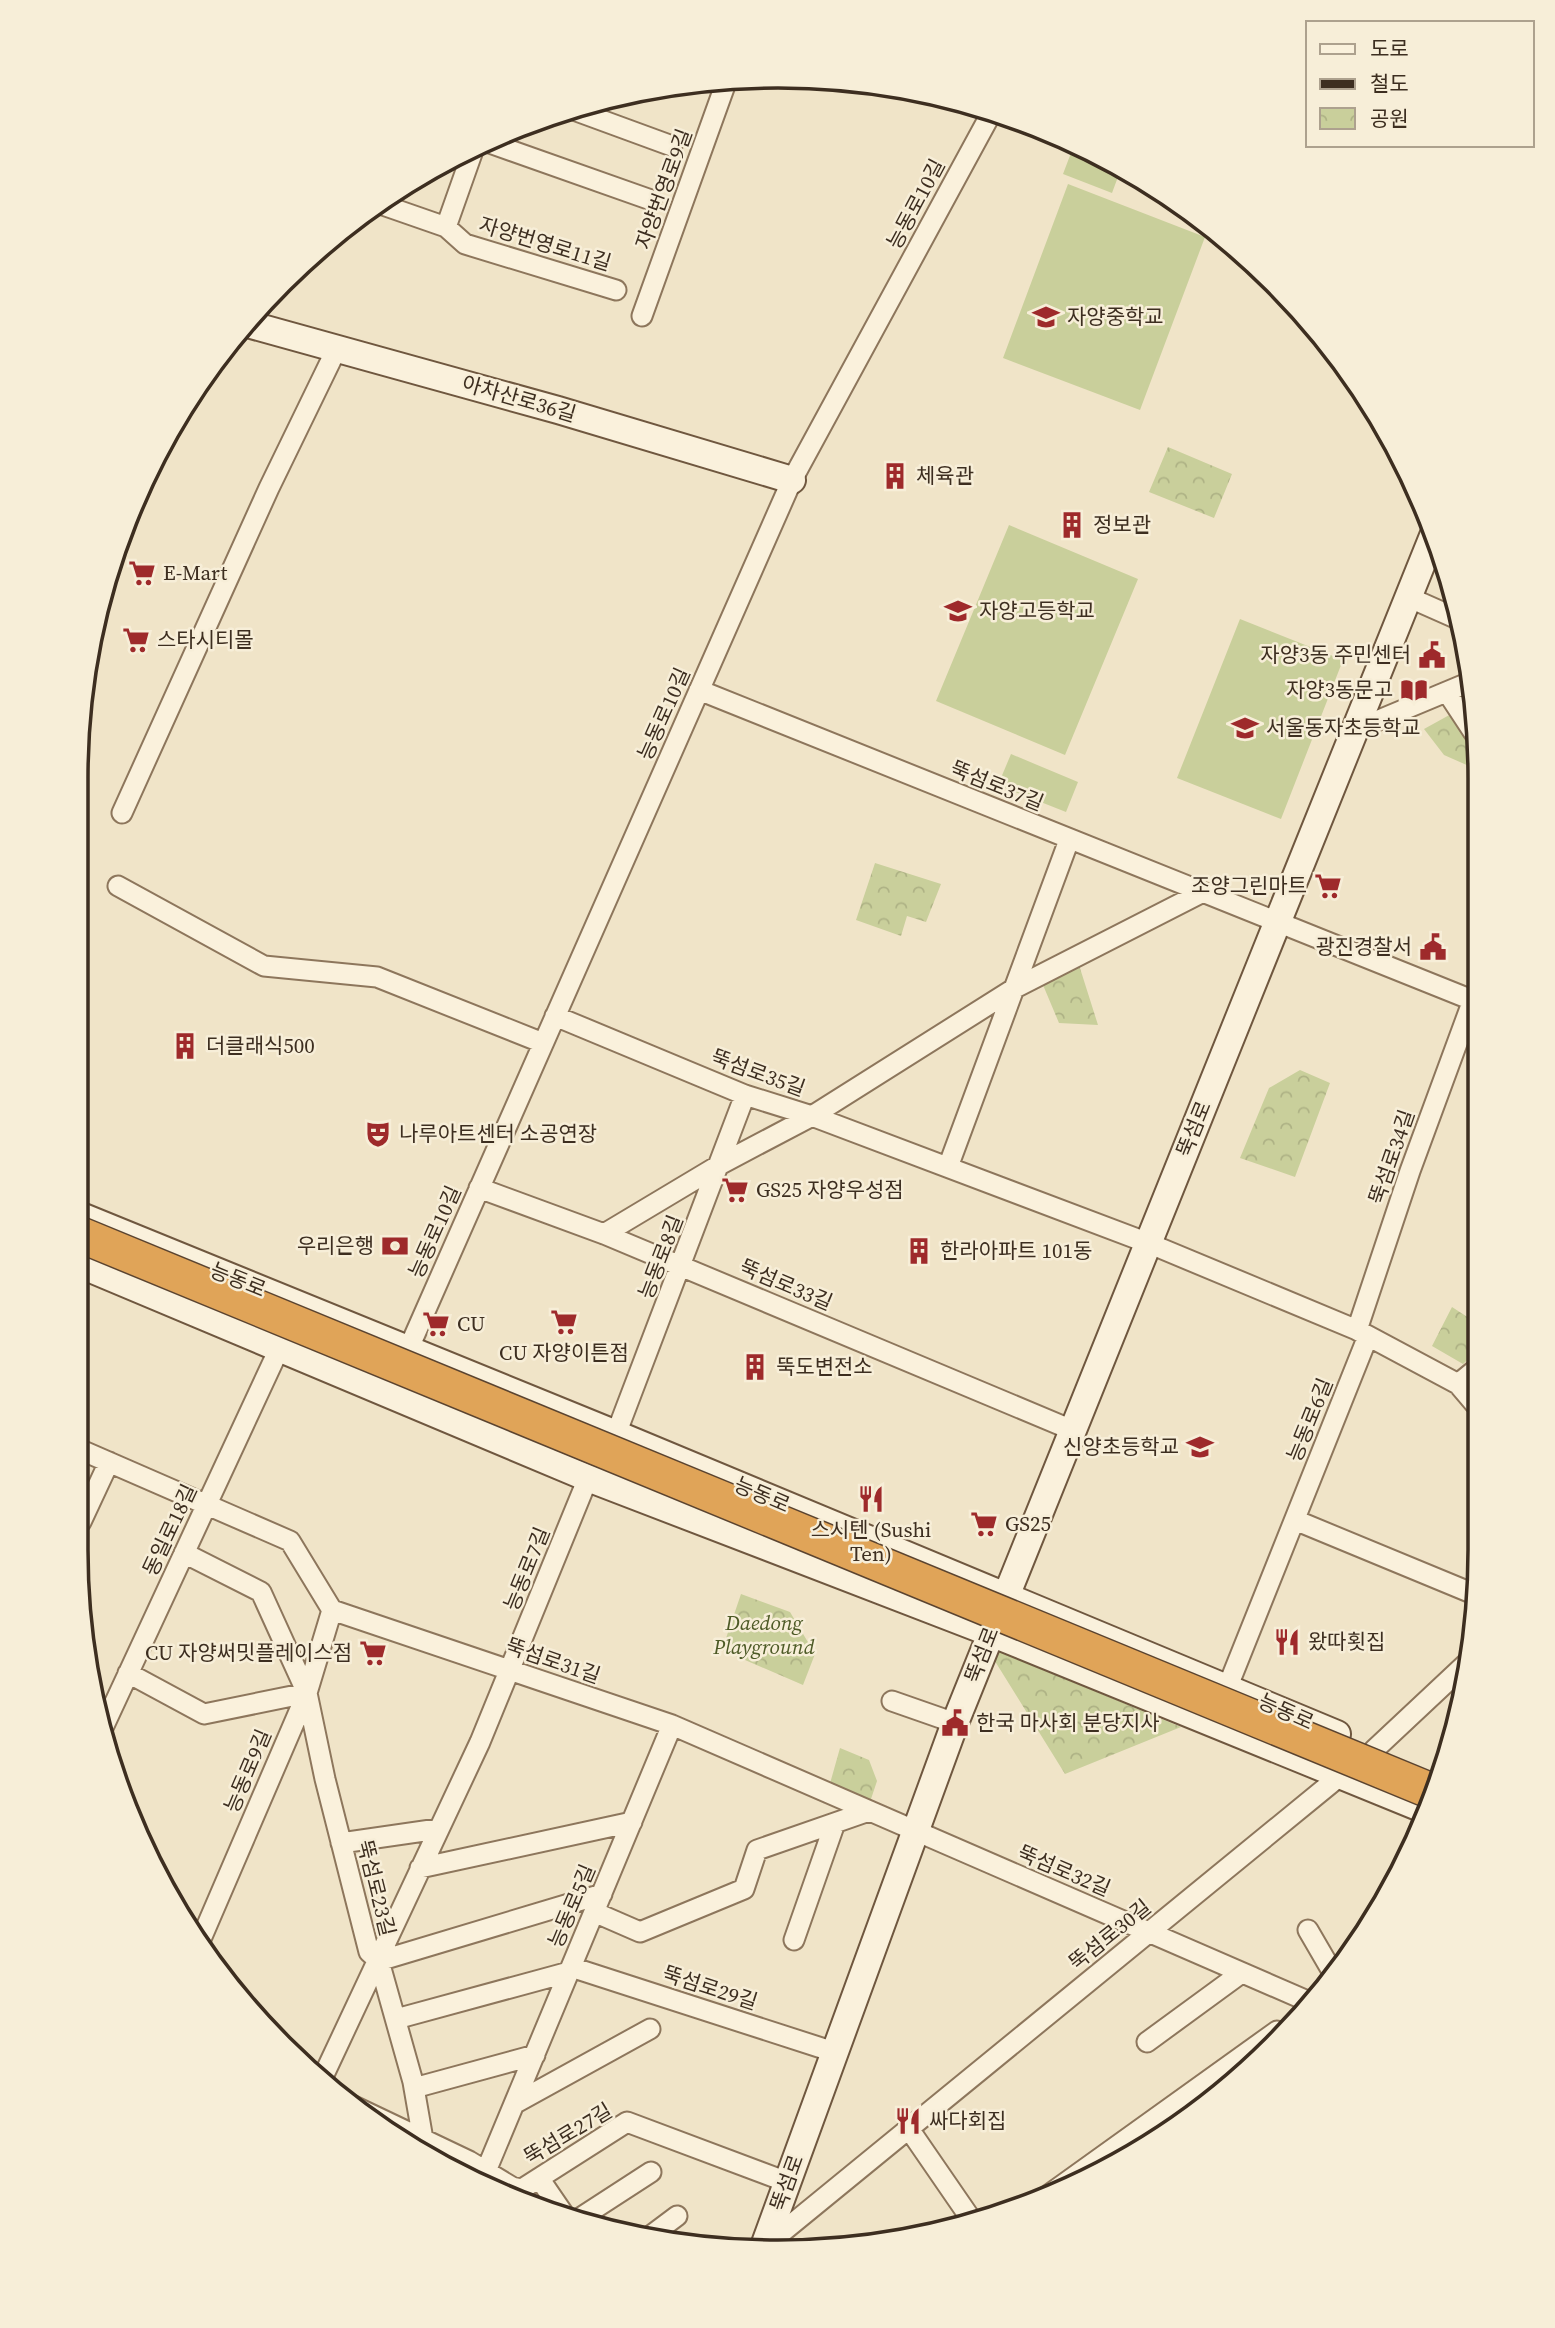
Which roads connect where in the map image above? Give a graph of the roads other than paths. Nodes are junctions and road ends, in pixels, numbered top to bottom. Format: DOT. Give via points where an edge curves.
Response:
graph roads {
  1 [pos="723,90"];
  2 [pos="586,115"];
  3 [pos="987,120"];
  4 [pos="499,146"];
  5 [pos="672,146"];
  6 [pos="469,160"];
  7 [pos="461,165"];
  8 [pos="467,167"];
  9 [pos="651,200"];
  10 [pos="389,208"];
  11 [pos="446,227"];
  12 [pos="616,290"];
  13 [pos="642,316"];
  14 [pos="256,326"];
  15 [pos="337,348"];
  16 [pos="792,480"];
  17 [pos="1428,548"];
  18 [pos="1408,597"];
  19 [pos="1448,614"];
  20 [pos="1462,686"];
  21 [pos="699,690"];
  22 [pos="1447,692"];
  23 [pos="1465,719"];
  24 [pos="1355,730"];
  25 [pos="122,813"];
  26 [pos="1069,839"];
  27 [pos="118,886"];
  28 [pos="1201,892"];
  29 [pos="1277,923"];
  30 [pos="1015,988"];
  31 [pos="1468,998"];
  32 [pos="555,1016"];
  33 [pos="1468,1019"];
  34 [pos="544,1043"];
  35 [pos="745,1095"];
  36 [pos="812,1116"];
  37 [pos="721,1164"];
  38 [pos="948,1167"];
  39 [pos="479,1188"];
  40 [pos="88,1219"];
  41 [pos="604,1234"];
  42 [pos="88,1238"];
  43 [pos="1148,1243"];
  44 [pos="88,1250"];
  45 [pos="681,1266"];
  46 [pos="88,1268"];
  47 [pos="1362,1333"];
  48 [pos="279,1349"];
  49 [pos="408,1350"];
  50 [pos="1468,1376"];
  51 [pos="1458,1384"];
  52 [pos="1468,1396"];
  53 [pos="1073,1430"];
  54 [pos="616,1434"];
  55 [pos="88,1453"];
  56 [pos="109,1462"];
  57 [pos="588,1478"];
  58 [pos="207,1504"];
  59 [pos="88,1507"];
  60 [pos="1295,1520"];
  61 [pos="184,1553"];
  62 [pos="1466,1591"];
  63 [pos="1005,1596"];
  64 [pos="332,1610"];
  65 [pos="991,1633"];
  66 [pos="511,1671"];
  67 [pos="128,1673"];
  68 [pos="1456,1673"];
  69 [pos="1228,1686"];
  70 [pos="307,1693"];
  71 [pos="892,1701"];
  72 [pos="108,1716"];
  73 [pos="955,1723"];
  74 [pos="672,1725"];
  75 [pos="1374,1750"];
  76 [pos="1430,1774"];
  77 [pos="1340,1776"];
  78 [pos="1425,1788"];
  79 [pos="1421,1799"];
  80 [pos="1418,1807"];
  81 [pos="869,1811"];
  82 [pos="632,1822"];
  83 [pos="835,1823"];
  84 [pos="438,1829"];
  85 [pos="914,1831"];
  86 [pos="341,1843"];
  87 [pos="420,1868"];
  88 [pos="598,1903"];
  89 [pos="1308,1930"];
  90 [pos="1150,1932"];
  91 [pos="204,1933"];
  92 [pos="794,1940"];
  93 [pos="379,1961"];
  94 [pos="1328,1966"];
  95 [pos="570,1969"];
  96 [pos="1240,1973"];
  97 [pos="1301,1999"];
  98 [pos="396,2019"];
  99 [pos="650,2029"];
  100 [pos="1147,2042"];
  101 [pos="1258,2045"];
  102 [pos="834,2052"];
  103 [pos="534,2055"];
  104 [pos="326,2071"];
  105 [pos="414,2088"];
  106 [pos="514,2104"];
  107 [pos="909,2129"];
  108 [pos="423,2143"];
  109 [pos="1089,2166"];
  110 [pos="651,2172"];
  111 [pos="485,2175"];
  112 [pos="539,2178"];
  113 [pos="787,2182"];
  114 [pos="507,2185"];
  115 [pos="557,2204"];
  116 [pos="587,2213"];
  117 [pos="967,2214"];
  118 [pos="677,2216"];
  119 [pos="659,2230"];
  120 [pos="765,2240"];
  121 [pos="773,2240"];
  1 -- 13 [label="street, 자양번영로9길"];
  2 -- 5 [label="street"];
  3 -- 16 [label="street, 능동로10길"];
  4 -- 9 [label="street"];
  6 -- 8 [label="street, 자양번영로11길"];
  7 -- 8 [label="street"];
  8 -- 11 [label="street, 자양번영로11길"];
  10 -- 11 [label="street"];
  11 -- 12 [label="street, 자양번영로11길" via="465,244"];
  14 -- 15 [label="main road, 아차산로36길"];
  15 -- 16 [label="main road, 아차산로36길"];
  15 -- 25 [label="street"];
  16 -- 21 [label="street, 능동로10길"];
  17 -- 18 [label="main road, 뚝섬로"];
  18 -- 19 [label="street"];
  18 -- 24 [label="main road, 뚝섬로"];
  20 -- 22 [label="street"];
  21 -- 26 [label="street, 뚝섬로37길"];
  21 -- 32 [label="street, 능동로10길"];
  22 -- 23 [label="street"];
  22 -- 24 [label="street"];
  24 -- 29 [label="main road, 뚝섬로"];
  26 -- 28 [label="street, 뚝섬로37길"];
  26 -- 30 [label="street"];
  27 -- 34 [label="street" via="257,963 377,977"];
  28 -- 29 [label="street, 뚝섬로37길"];
  28 -- 30 [label="street"];
  29 -- 31 [label="street, 뚝섬로37길"];
  29 -- 43 [label="main road, 뚝섬로"];
  30 -- 36 [label="street"];
  30 -- 38 [label="street"];
  32 -- 34 [label="street, 능동로10길"];
  32 -- 35 [label="street, 뚝섬로35길"];
  33 -- 47 [label="street, 뚝섬로34길" via="1410,1171"];
  34 -- 39 [label="street, 능동로10길"];
  35 -- 36 [label="street, 뚝섬로35길"];
  35 -- 37 [label="street, 능동로8길"];
  36 -- 37 [label="street"];
  36 -- 38 [label="street, 뚝섬로35길"];
  37 -- 41 [label="street"];
  37 -- 45 [label="street, 능동로8길"];
  38 -- 43 [label="street, 뚝섬로35길"];
  39 -- 41 [label="street, 뚝섬로33길"];
  39 -- 49 [label="street, 능동로10길"];
  40 -- 49 [label="main road, 능동로"];
  41 -- 45 [label="street, 뚝섬로33길"];
  42 -- 78 [label="highway, bridge"];
  43 -- 47 [label="street"];
  43 -- 53 [label="main road, 뚝섬로"];
  44 -- 79 [label="highway"];
  45 -- 53 [label="street, 뚝섬로33길"];
  45 -- 54 [label="street, 능동로8길"];
  46 -- 48 [label="main road, 능동로"];
  47 -- 51 [label="street"];
  47 -- 60 [label="street, 능동로6길"];
  48 -- 57 [label="main road, 능동로"];
  48 -- 58 [label="street, 동일로18길"];
  49 -- 54 [label="main road, 능동로"];
  50 -- 51 [label="street"];
  51 -- 52 [label="street"];
  53 -- 63 [label="main road, 뚝섬로"];
  54 -- 63 [label="main road, 능동로"];
  55 -- 56 [label="street"];
  56 -- 58 [label="street"];
  56 -- 59 [label="street"];
  57 -- 65 [label="main road, 능동로"];
  57 -- 66 [label="street, 능동로7길"];
  58 -- 61 [label="street, 동일로18길"];
  58 -- 64 [label="street" via="290,1541"];
  60 -- 62 [label="street"];
  60 -- 69 [label="street, 능동로6길"];
  61 -- 67 [label="street, 동일로18길"];
  61 -- 70 [label="street, 뚝섬로23길" via="261,1592"];
  63 -- 65 [label="main road, 뚝섬로"];
  63 -- 69 [label="main road, 능동로"];
  64 -- 66 [label="street, 뚝섬로31길"];
  64 -- 70 [label="street, 능동로9길"];
  65 -- 73 [label="main road, 뚝섬로"];
  65 -- 77 [label="main road, 능동로"];
  66 -- 74 [label="street, 뚝섬로31길"];
  66 -- 84 [label="street, 능동로7길"];
  67 -- 70 [label="street" via="204,1714"];
  67 -- 72 [label="street, 동일로18길"];
  68 -- 75 [label="street"];
  69 -- 75 [label="main road, 능동로"];
  70 -- 86 [label="street, 뚝섬로23길"];
  70 -- 91 [label="street, 능동로9길"];
  71 -- 73 [label="street"];
  73 -- 85 [label="main road, 뚝섬로"];
  74 -- 81 [label="street, 뚝섬로31길"];
  74 -- 82 [label="street, 능동로5길"];
  75 -- 76 [label="main road, 능동로"];
  77 -- 80 [label="main road, 능동로"];
  77 -- 90 [label="street, 뚝섬로30길"];
  81 -- 83 [label="street"];
  81 -- 85 [label="street, 뚝섬로31길"];
  82 -- 87 [label="street"];
  82 -- 88 [label="street, 능동로5길"];
  83 -- 88 [label="street" via="757,1850 744,1889 640,1932"];
  83 -- 92 [label="street"];
  84 -- 86 [label="street"];
  84 -- 87 [label="street, 능동로7길"];
  85 -- 90 [label="street, 뚝섬로32길"];
  85 -- 102 [label="main road, 뚝섬로"];
  86 -- 93 [label="street, 뚝섬로23길" via="369,1952"];
  87 -- 93 [label="street, 능동로7길"];
  88 -- 93 [label="street"];
  88 -- 95 [label="street, 능동로5길"];
  89 -- 94 [label="street"];
  90 -- 96 [label="street, 뚝섬로32길"];
  90 -- 107 [label="street, 뚝섬로30길"];
  93 -- 98 [label="street, 뚝섬로23길"];
  93 -- 104 [label="street, 능동로7길"];
  95 -- 98 [label="street"];
  95 -- 102 [label="street, 뚝섬로29길"];
  95 -- 103 [label="street, 능동로5길"];
  96 -- 97 [label="street, 뚝섬로32길"];
  96 -- 100 [label="street"];
  98 -- 105 [label="street, 뚝섬로23길"];
  99 -- 106 [label="street"];
  101 -- 109 [label="street"];
  102 -- 113 [label="main road, 뚝섬로"];
  103 -- 105 [label="street"];
  103 -- 106 [label="street, 능동로5길"];
  105 -- 108 [label="street, 뚝섬로23길"];
  106 -- 111 [label="street, 능동로5길"];
  107 -- 117 [label="street"];
  107 -- 121 [label="street, 뚝섬로30길"];
  110 -- 116 [label="street"];
  112 -- 113 [label="street, 뚝섬로27길" via="627,2122"];
  112 -- 114 [label="street, 뚝섬로27길" via="522,2189"];
  112 -- 115 [label="street"];
  113 -- 120 [label="main road, 뚝섬로"];
  118 -- 119 [label="street"];
}
